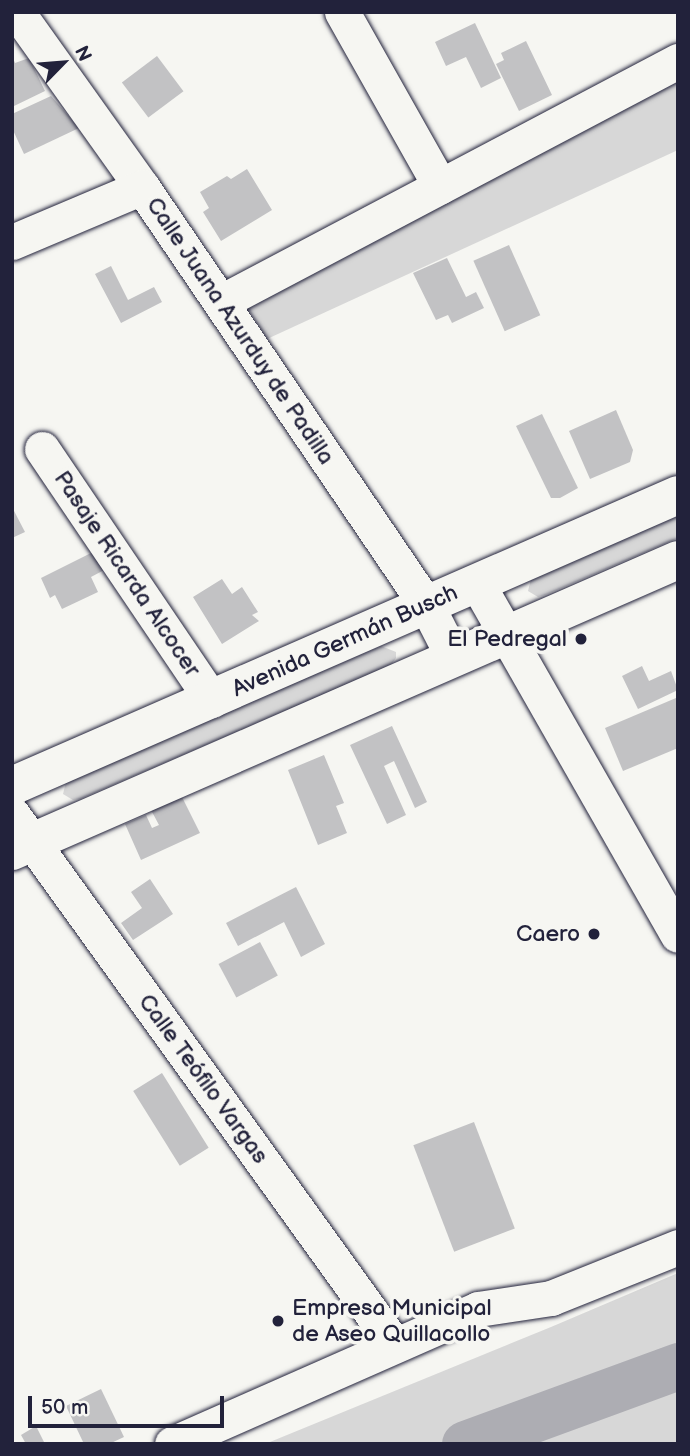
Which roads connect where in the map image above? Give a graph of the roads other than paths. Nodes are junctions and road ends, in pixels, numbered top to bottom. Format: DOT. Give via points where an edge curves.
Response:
graph roads {
  1 [pos="18,12"];
  2 [pos="342,12"];
  3 [pos="678,61"];
  4 [pos="440,186"];
  5 [pos="142,187"];
  6 [pos="12,242"];
  7 [pos="221,302"];
  8 [pos="42,449"];
  9 [pos="678,495"];
  10 [pos="678,560"];
  11 [pos="477,583"];
  12 [pos="427,606"];
  13 [pos="507,635"];
  14 [pos="453,657"];
  15 [pos="212,700"];
  16 [pos="12,786"];
  17 [pos="19,836"];
  18 [pos="678,935"];
  19 [pos="678,1247"];
  20 [pos="394,1344"];
  21 [pos="172,1444"];
  1 -- 5 [label="street, Calle Juana Azurduy de Padilla"];
  2 -- 4 [label="street"];
  3 -- 4 [label="street"];
  4 -- 7 [label="street"];
  5 -- 6 [label="street"];
  5 -- 7 [label="street, Calle Juana Azurduy de Padilla"];
  7 -- 12 [label="street, Calle Juana Azurduy de Padilla"];
  8 -- 15 [label="street, Pasaje Ricarda Alcocer"];
  9 -- 11 [label="main road, Avenida Germán Busch"];
  10 -- 13 [label="main road"];
  11 -- 12 [label="main road, Avenida Germán Busch"];
  11 -- 13 [label="street"];
  12 -- 14 [label="street, Calle Juana Azurduy de Padilla"];
  12 -- 15 [label="main road, Avenida Germán Busch"];
  13 -- 14 [label="main road"];
  13 -- 18 [label="street"];
  14 -- 17 [label="main road"];
  15 -- 16 [label="main road, Avenida Germán Busch"];
  17 -- 20 [label="street, Calle Teófilo Vargas"];
  19 -- 20 [label="street" via="551,1298 478,1309"];
  20 -- 21 [label="street"];
}
